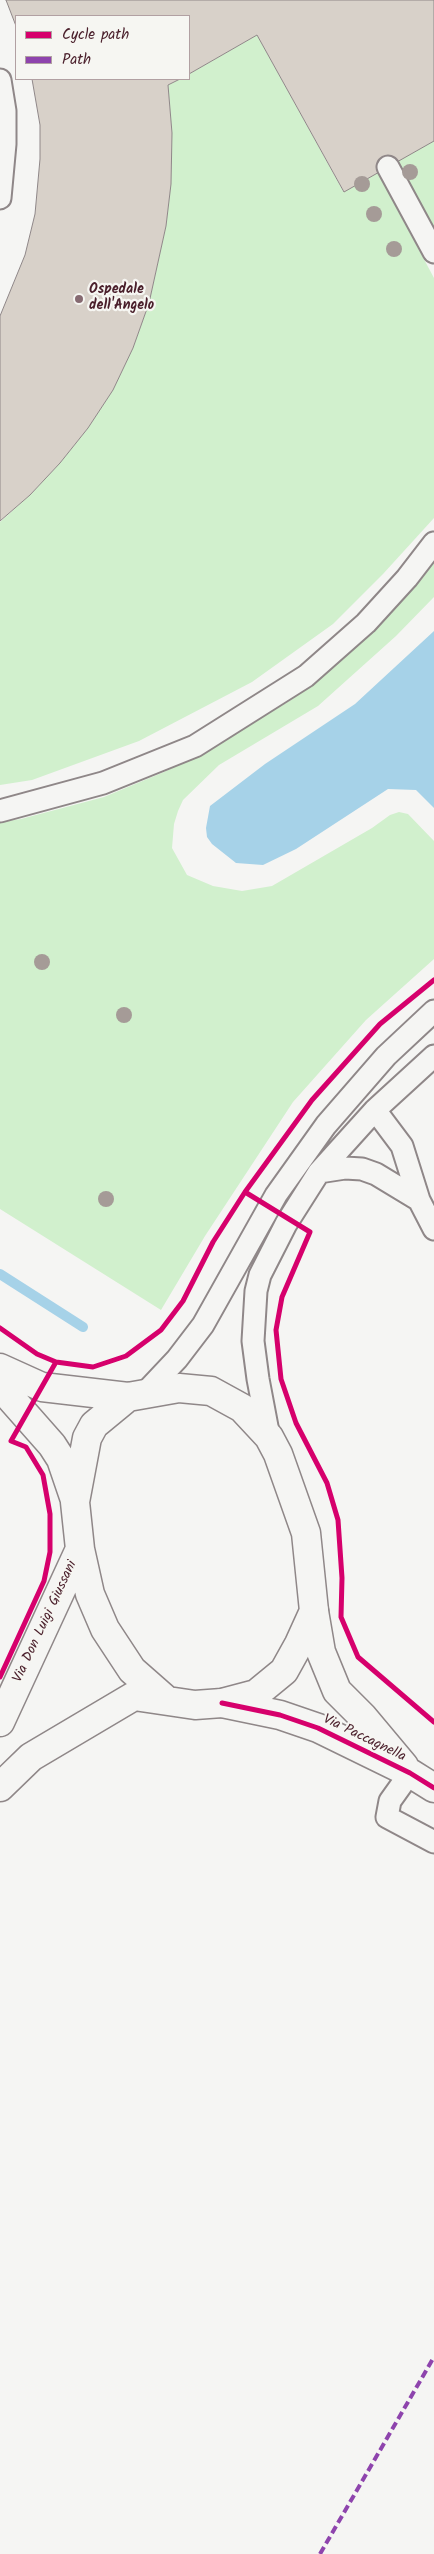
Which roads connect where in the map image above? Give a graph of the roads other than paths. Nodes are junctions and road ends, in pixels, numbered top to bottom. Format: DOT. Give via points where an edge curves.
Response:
graph roads {
  1 [pos="0,80"];
  2 [pos="388,166"];
  3 [pos="0,198"];
  4 [pos="434,252"];
  5 [pos="434,543"];
  6 [pos="0,811"];
  7 [pos="434,1011"];
  8 [pos="434,1056"];
  9 [pos="375,1110"];
  10 [pos="319,1172"];
  11 [pos="427,1196"];
  12 [pos="434,1229"];
  13 [pos="0,1368"];
  14 [pos="2,1394"];
  15 [pos="136,1395"];
  16 [pos="269,1437"];
  17 [pos="75,1502"];
  18 [pos="80,1549"];
  19 [pos="314,1611"];
  20 [pos="165,1699"];
  21 [pos="222,1703"];
  22 [pos="0,1722"];
  23 [pos="410,1773"];
  24 [pos="0,1787"];
  25 [pos="434,1788"];
  26 [pos="434,1842"];
  1 -- 3 [label="lane" via="5,120"];
  2 -- 4 [label="lane"];
  5 -- 6 [label="lane" via="366,623 306,676 195,746 103,783"];
  7 -- 15 [label="lane" via="386,1056 326,1125 276,1195 203,1325 177,1359"];
  8 -- 9 [label="lane"];
  9 -- 10 [label="lane"];
  9 -- 11 [label="lane" via="402,1146"];
  10 -- 11 [label="lane" via="362,1169"];
  10 -- 16 [label="lane" via="282,1231 260,1275 256,1291 253,1341"];
  11 -- 12 [label="lane"];
  13 -- 15 [label="main road" via="42,1387"];
  14 -- 17 [label="main road" via="52,1445 61,1459"];
  15 -- 16 [label="main road, Via Paccagnella" via="179,1388 211,1392 242,1408"];
  15 -- 17 [label="main road" via="94,1425 87,1438"];
  16 -- 19 [label="main road, Via Paccagnella" via="306,1533"];
  17 -- 18 [label="main road"];
  18 -- 20 [label="main road" via="90,1594 105,1629 132,1670"];
  18 -- 22 [label="main road, Via Don Luigi Giussani"];
  19 -- 21 [label="main road" via="284,1671 256,1694"];
  19 -- 23 [label="main road, Via Paccagnella" via="321,1652 337,1691 363,1716"];
  20 -- 21 [label="main road" via="195,1706"];
  20 -- 24 [label="main road" via="134,1696 31,1757"];
  21 -- 23 [label="main road, Via Paccagnella" via="280,1715 318,1728"];
  23 -- 25 [label="main road, Via Paccagnella"];
  23 -- 26 [label="lane" via="390,1801 387,1817"];
}
